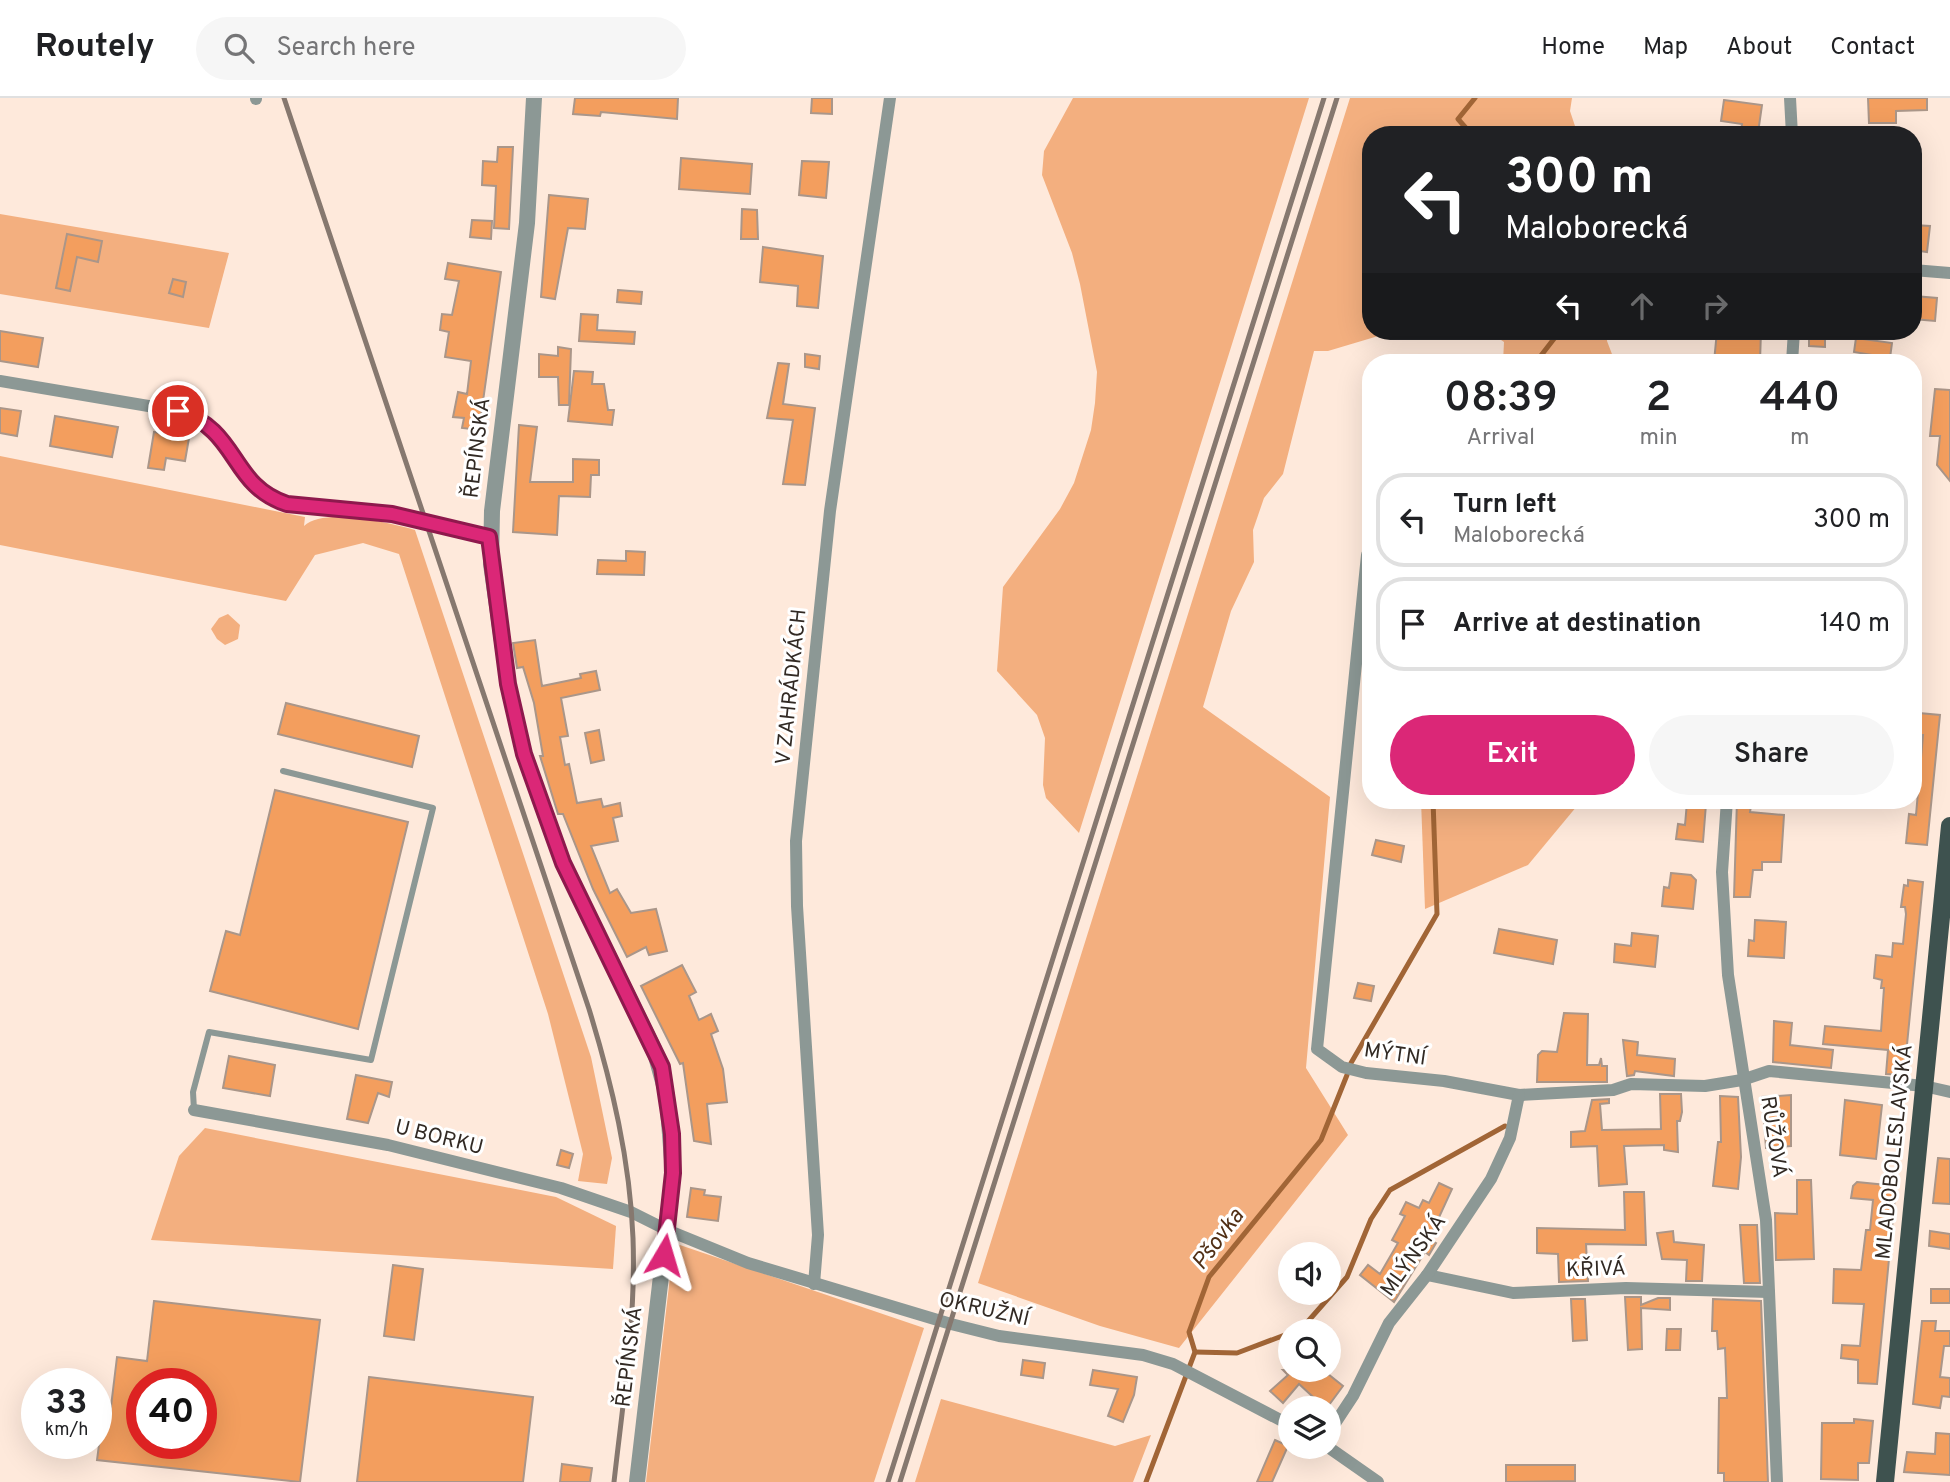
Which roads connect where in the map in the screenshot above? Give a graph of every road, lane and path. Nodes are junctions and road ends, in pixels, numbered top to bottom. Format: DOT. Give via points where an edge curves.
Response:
graph roads {
  1 [pos="534,98"];
  2 [pos="890,98"];
  3 [pos="1790,98"];
  4 [pos="1792,126"];
  5 [pos="1922,271"];
  6 [pos="1950,274"];
  7 [pos="0,381"];
  8 [pos="489,537"];
  9 [pos="1362,604"];
  10 [pos="283,771"];
  11 [pos="1726,809"];
  12 [pos="1950,826"];
  13 [pos="1742,1080"];
  14 [pos="1924,1086"];
  15 [pos="1950,1092"];
  16 [pos="1519,1096"];
  17 [pos="194,1110"];
  18 [pos="667,1230"];
  19 [pos="1427,1275"];
  20 [pos="814,1284"];
  21 [pos="1769,1292"];
  22 [pos="1341,1414"];
  23 [pos="1278,1419"];
  24 [pos="1341,1456"];
  25 [pos="637,1482"];
  26 [pos="1378,1482"];
  27 [pos="1777,1482"];
  28 [pos="1885,1482"];
  1 -- 8 [label="street, ŘEPÍNSKÁ" via="527,223"];
  2 -- 20 [label="street, V ZAHRÁDKÁCH" via="830,511 796,841 818,1235"];
  3 -- 4 [label="street"];
  5 -- 6 [label="street"];
  7 -- 8 [label="street" via="199,418 213,428 259,490 287,504 392,514"];
  8 -- 18 [label="street, ŘEPÍNSKÁ" via="508,684 524,754 563,863 662,1067 672,1134"];
  9 -- 16 [label="street, MÝTNÍ" via="1317,1049 1342,1067 1366,1073 1444,1081"];
  10 -- 17 [label="lane" via="433,808 371,1060 209,1032 192,1092"];
  11 -- 13 [label="street, RŮŽOVÁ" via="1722,873 1725,930"];
  12 -- 14 [label="main road, MLADOBOLESLAVSKÁ"];
  13 -- 14 [label="street, MÝTNÍ" via="1769,1072"];
  13 -- 16 [label="street, MÝTNÍ" via="1705,1086 1631,1084 1613,1090"];
  13 -- 21 [label="street, RŮŽOVÁ" via="1766,1220"];
  14 -- 15 [label="street, MÝTNÍ"];
  14 -- 28 [label="main road, MLADOBOLESLAVSKÁ"];
  16 -- 19 [label="street, MLÝNSKÁ" via="1510,1138 1491,1178"];
  17 -- 18 [label="street, U BORKU" via="388,1145 562,1188"];
  18 -- 20 [label="street, OKRUŽNÍ"];
  18 -- 25 [label="street, ŘEPÍNSKÁ"];
  19 -- 21 [label="street, KŘIVÁ" via="1513,1293 1626,1287"];
  19 -- 22 [label="street, MLÝNSKÁ" via="1389,1323"];
  20 -- 23 [label="street, OKRUŽNÍ" via="999,1336 1122,1350 1173,1364"];
  21 -- 27 [label="street, RŮŽOVÁ"];
  24 -- 26 [label="street"];
}
